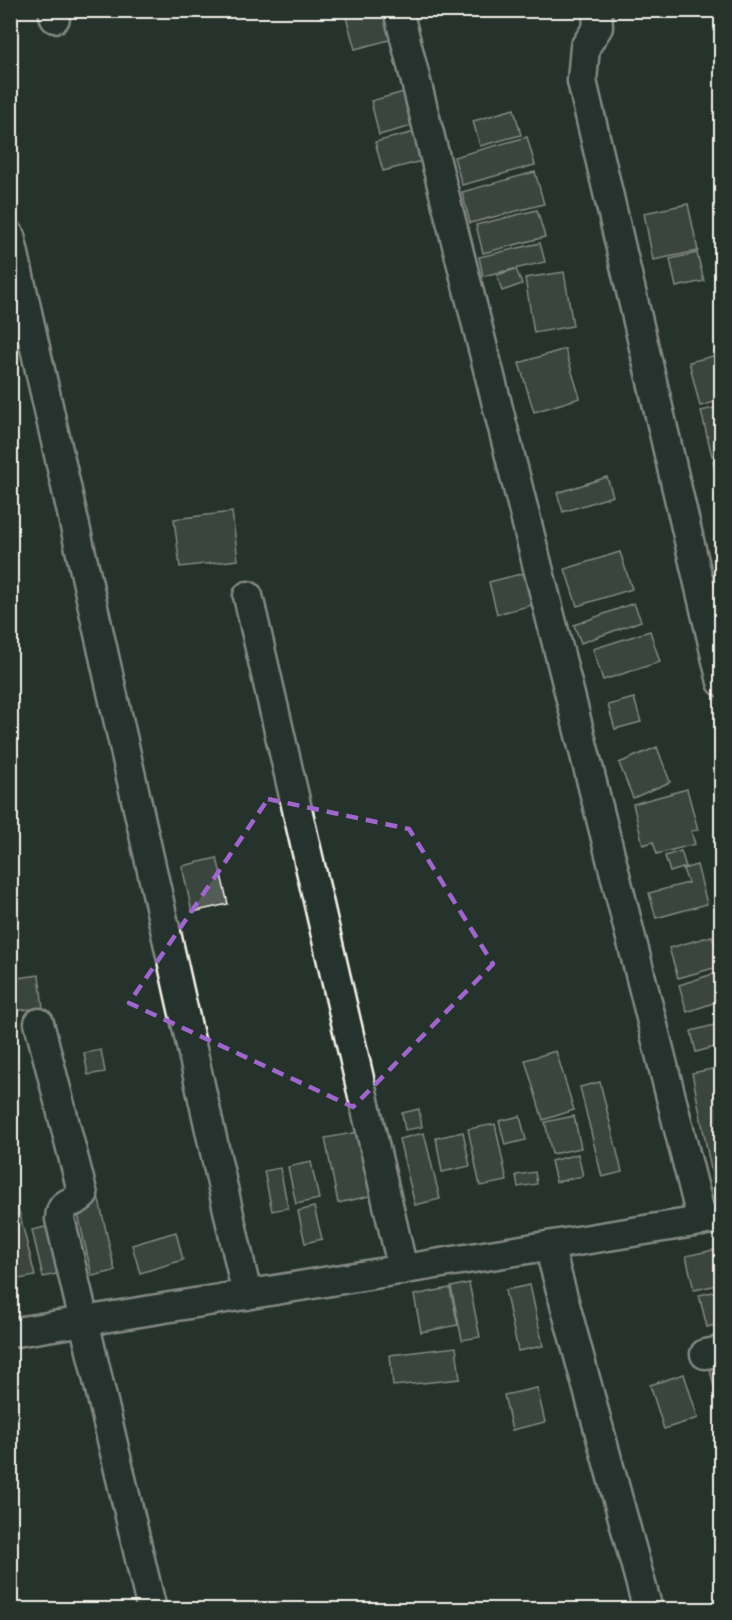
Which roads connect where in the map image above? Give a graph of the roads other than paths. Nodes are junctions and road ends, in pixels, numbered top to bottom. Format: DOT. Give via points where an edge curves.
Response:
graph roads {
  1 [pos="398,10"];
  2 [pos="597,10"];
  3 [pos="10,236"];
  4 [pos="248,596"];
  5 [pos="722,682"];
  6 [pos="39,1023"];
  7 [pos="712,1219"];
  8 [pos="549,1246"];
  9 [pos="403,1270"];
  10 [pos="247,1295"];
  11 [pos="84,1322"];
  12 [pos="10,1333"];
  13 [pos="152,1610"];
  14 [pos="648,1610"];
  1 -- 7 [label="street"];
  2 -- 5 [label="street" via="598,27 585,47 582,81"];
  3 -- 10 [label="street"];
  4 -- 9 [label="street"];
  6 -- 11 [label="street" via="82,1195 65,1205 60,1219"];
  7 -- 8 [label="street"];
  8 -- 9 [label="street"];
  8 -- 14 [label="street"];
  9 -- 10 [label="street"];
  10 -- 11 [label="street"];
  11 -- 12 [label="street"];
  11 -- 13 [label="street"];
}
